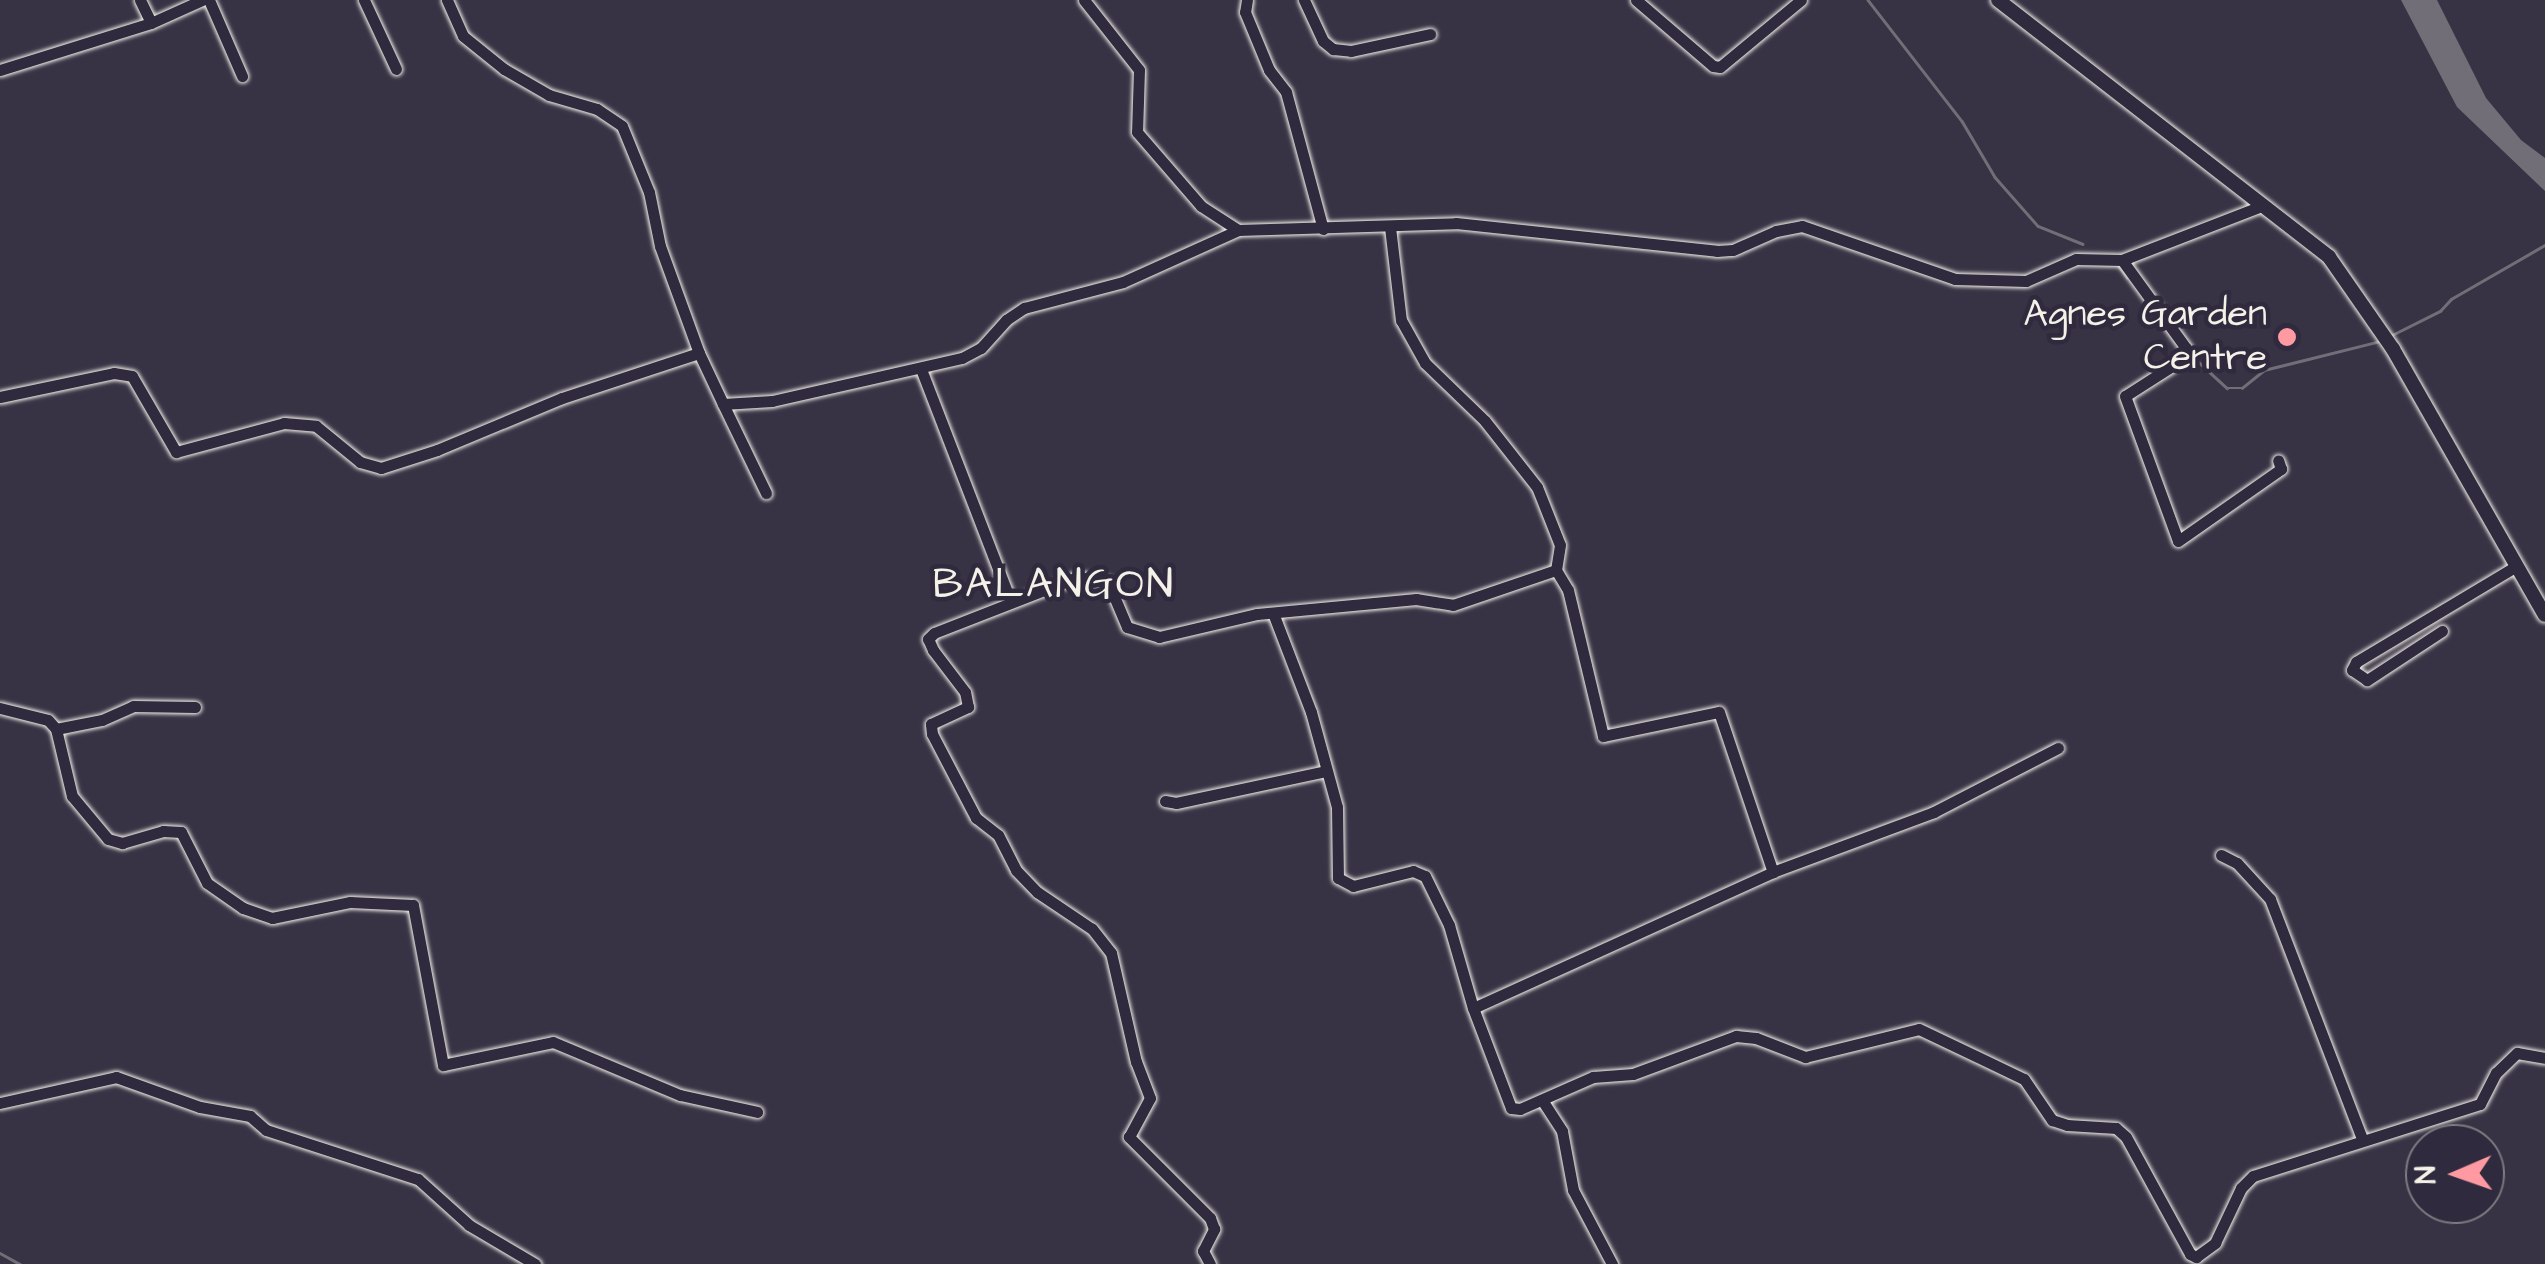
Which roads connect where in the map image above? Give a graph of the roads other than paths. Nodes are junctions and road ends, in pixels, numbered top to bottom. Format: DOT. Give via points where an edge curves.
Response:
graph roads {
  1 [pos="140,0"];
  2 [pos="205,0"];
  3 [pos="364,0"];
  4 [pos="447,0"];
  5 [pos="1084,0"];
  6 [pos="1247,0"];
  7 [pos="1304,0"];
  8 [pos="1636,0"];
  9 [pos="1801,0"];
  10 [pos="1998,0"];
  11 [pos="151,23"];
  12 [pos="1430,34"];
  13 [pos="396,69"];
  14 [pos="0,70"];
  15 [pos="242,76"];
  16 [pos="2264,205"];
  17 [pos="1390,227"];
  18 [pos="1238,230"];
  19 [pos="1323,230"];
  20 [pos="2122,260"];
  21 [pos="700,354"];
  22 [pos="920,369"];
  23 [pos="0,397"];
  24 [pos="724,404"];
  25 [pos="2278,460"];
  26 [pos="766,493"];
  27 [pos="2516,567"];
  28 [pos="1556,570"];
  29 [pos="1010,600"];
  30 [pos="1272,613"];
  31 [pos="2545,616"];
  32 [pos="2442,631"];
  33 [pos="195,707"];
  34 [pos="0,708"];
  35 [pos="56,729"];
  36 [pos="2058,748"];
  37 [pos="1328,772"];
  38 [pos="1165,801"];
  39 [pos="2220,855"];
  40 [pos="1773,872"];
  41 [pos="1473,1008"];
  42 [pos="2545,1058"];
  43 [pos="1542,1100"];
  44 [pos="0,1103"];
  45 [pos="757,1112"];
  46 [pos="2362,1139"];
  47 [pos="534,1264"];
  48 [pos="1210,1264"];
  49 [pos="1612,1264"];
  1 -- 11 [label="street"];
  2 -- 11 [label="street"];
  2 -- 15 [label="street"];
  3 -- 13 [label="street"];
  4 -- 21 [label="street" via="463,36 504,69 622,126"];
  5 -- 18 [label="street" via="1139,70 1136,132 1201,206"];
  6 -- 19 [label="street" via="1245,12 1269,70 1286,92"];
  7 -- 12 [label="street" via="1332,49"];
  8 -- 9 [label="street" via="1720,67"];
  10 -- 16 [label="main road"];
  11 -- 14 [label="street"];
  16 -- 20 [label="street"];
  16 -- 27 [label="main road" via="2329,257 2378,326"];
  17 -- 19 [label="street"];
  17 -- 20 [label="street" via="1456,223 1717,252 1802,226 1954,279 1994,281 2026,281 2076,259"];
  17 -- 28 [label="street" via="1401,320 1426,363 1536,487 1560,545"];
  18 -- 19 [label="street"];
  18 -- 22 [label="street" via="1123,282 1024,308 981,348"];
  20 -- 25 [label="street" via="2186,348 2186,357 2125,396 2178,540 2281,468"];
  21 -- 23 [label="street" via="380,468 360,462 316,426 284,423 176,452 132,376"];
  21 -- 24 [label="street"];
  22 -- 24 [label="street" via="772,401"];
  22 -- 29 [label="street"];
  24 -- 26 [label="street"];
  27 -- 31 [label="main road"];
  27 -- 32 [label="street" via="2352,670 2367,680"];
  28 -- 30 [label="street" via="1453,605 1416,599"];
  28 -- 40 [label="street" via="1568,590 1602,736 1719,712"];
  29 -- 30 [label="street" via="1078,577 1099,578 1112,588 1127,627 1159,636"];
  29 -- 48 [label="street" via="928,638 968,707 937,719 932,734 976,818 998,835 1016,870 1092,929 1111,953 1150,1098 1129,1137 1210,1218 1214,1228 1203,1251"];
  30 -- 37 [label="street"];
  33 -- 35 [label="street" via="132,706"];
  34 -- 35 [label="street" via="48,720"];
  35 -- 45 [label="street" via="72,796 112,842 182,832 207,883 243,908 272,918 350,902 413,905 443,1065 553,1042 680,1095"];
  36 -- 40 [label="street" via="1934,812"];
  37 -- 38 [label="street"];
  37 -- 41 [label="street" via="1338,807 1338,878 1354,886 1412,871 1425,876 1449,924"];
  39 -- 46 [label="street" via="2237,863 2270,899"];
  40 -- 41 [label="street"];
  41 -- 43 [label="street" via="1511,1108"];
  42 -- 46 [label="street" via="2518,1052 2496,1073 2480,1104"];
  43 -- 46 [label="street" via="1593,1077 1634,1074 1736,1036 1805,1058 1920,1028 2024,1079 2052,1120 2116,1128 2196,1257 2215,1244 2240,1188 2253,1176"];
  43 -- 49 [label="street" via="1562,1131 1573,1190"];
  44 -- 47 [label="street" via="116,1077 200,1107 250,1116 266,1130 418,1179 470,1225"];
}
